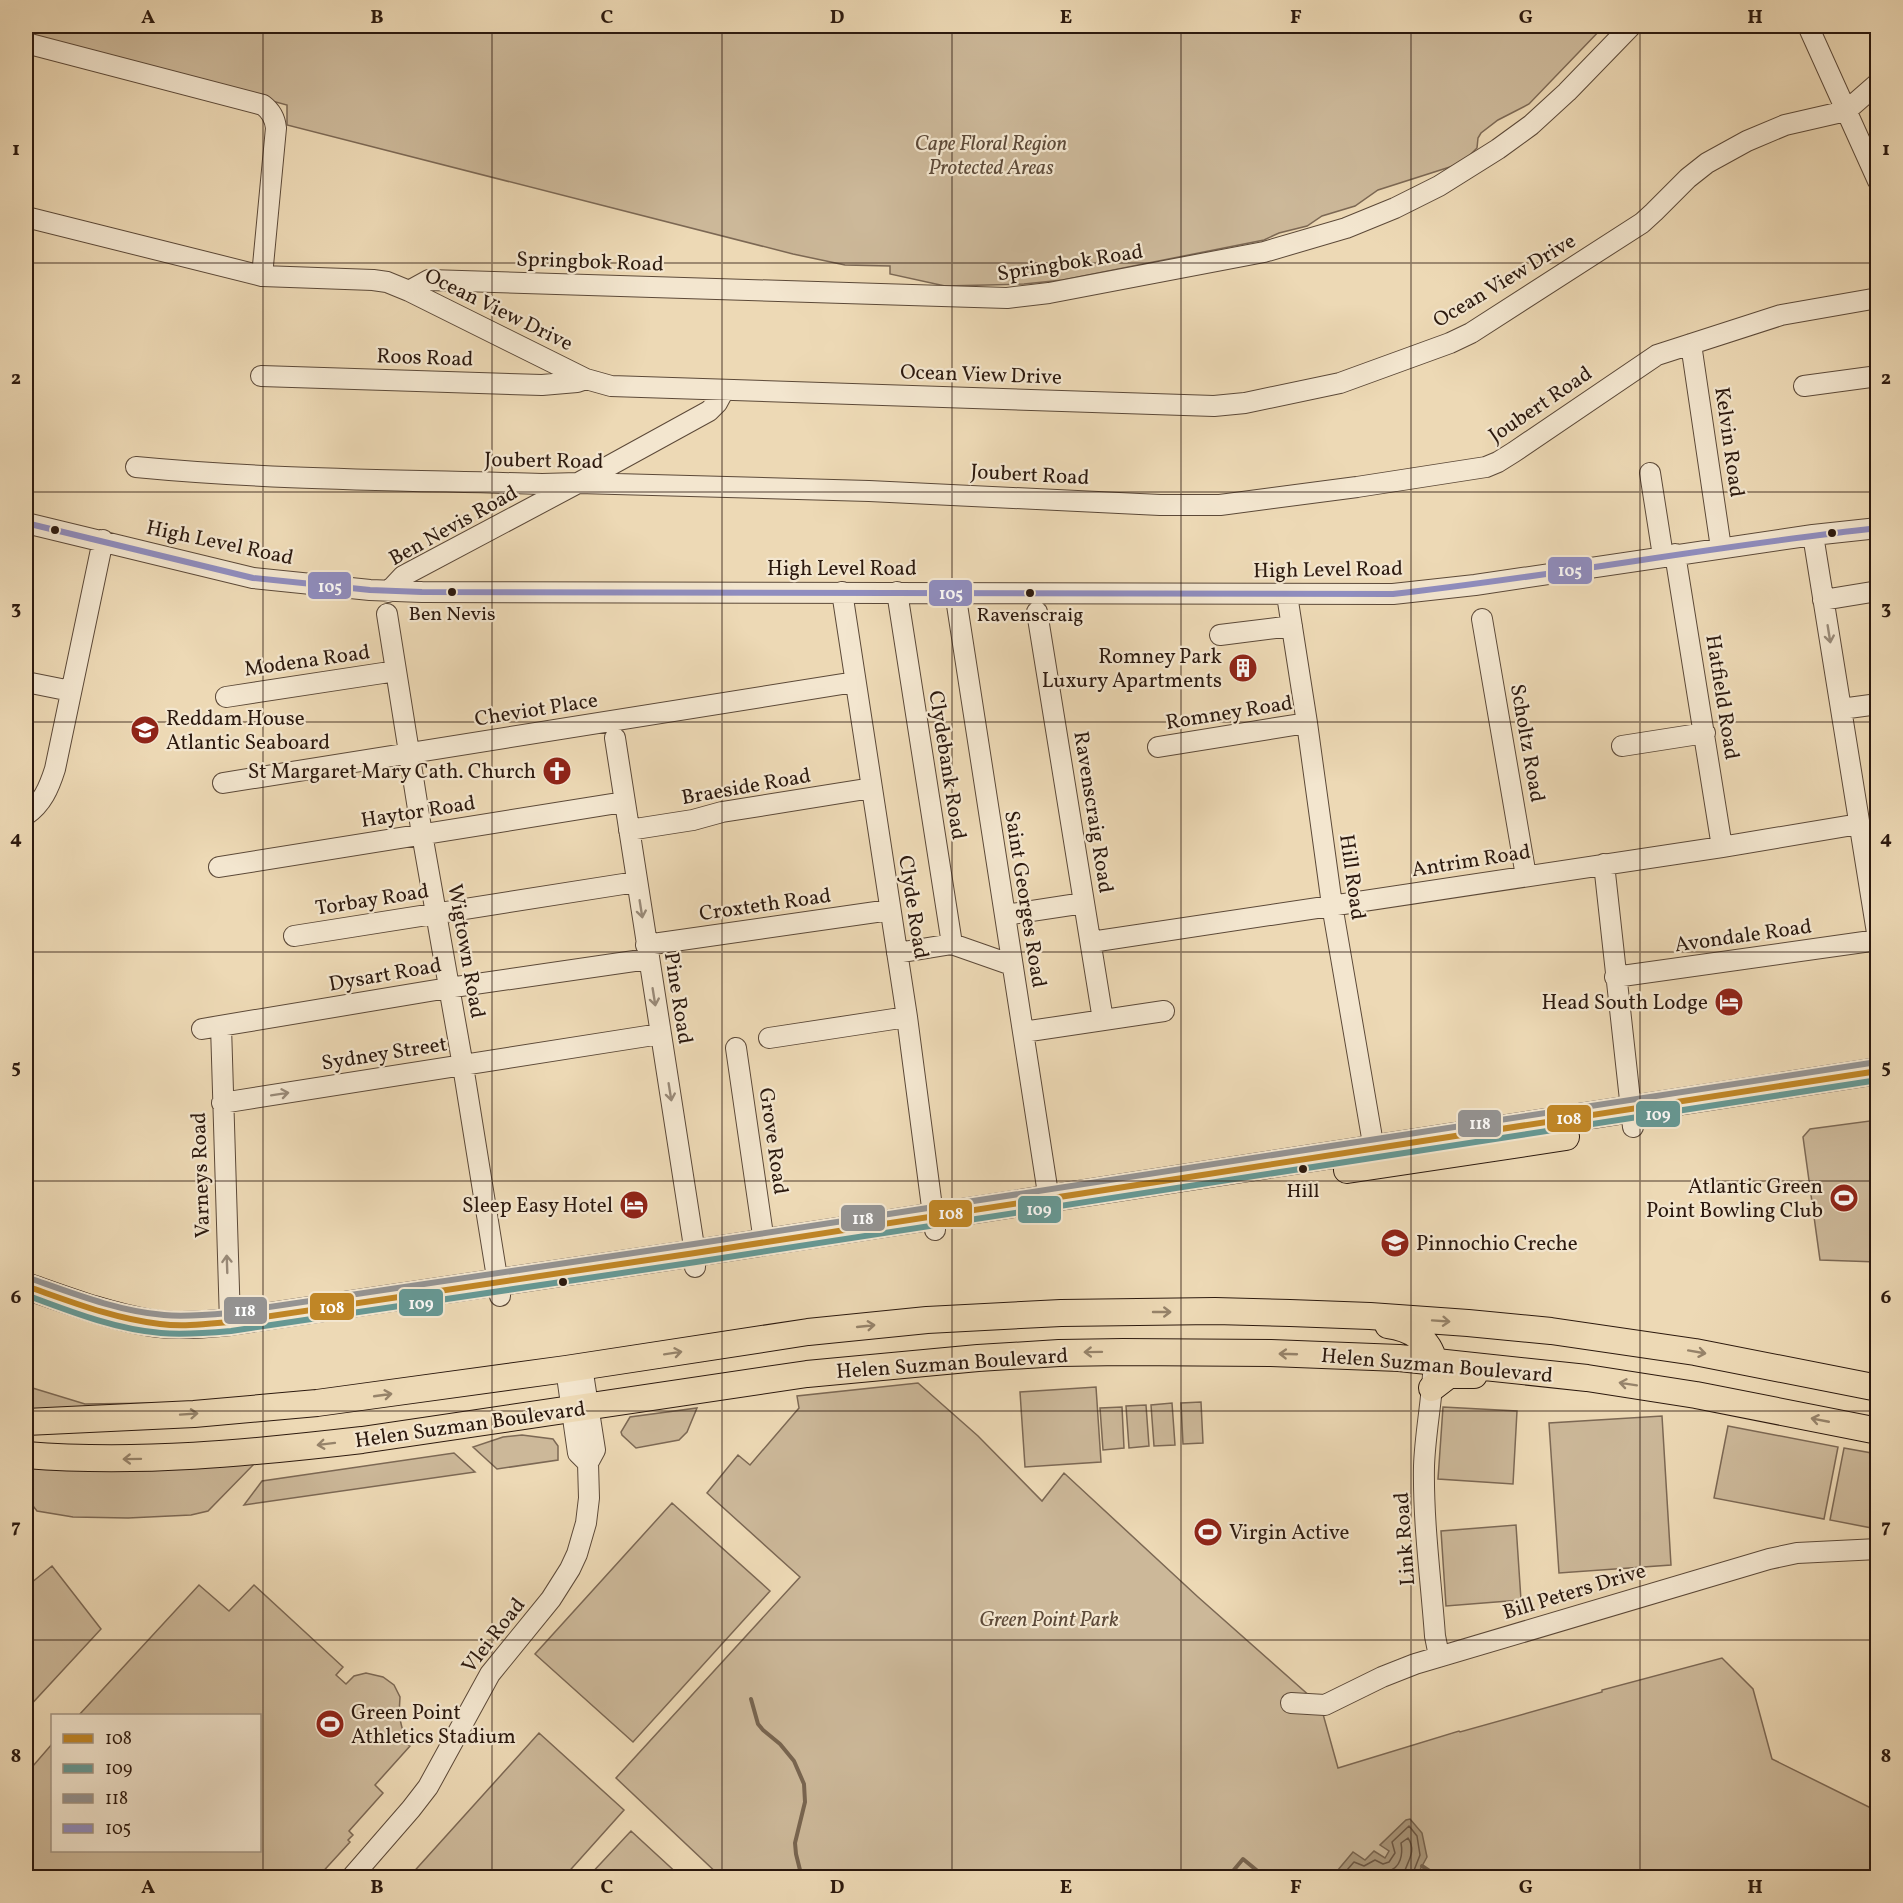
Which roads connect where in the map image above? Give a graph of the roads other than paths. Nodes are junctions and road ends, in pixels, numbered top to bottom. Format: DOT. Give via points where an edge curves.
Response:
graph roads {
  1 [pos="1632,26"];
  2 [pos="1808,26"];
  3 [pos="26,43"];
  4 [pos="1878,83"];
  5 [pos="1846,111"];
  6 [pos="1878,181"];
  7 [pos="26,217"];
  8 [pos="262,276"];
  9 [pos="409,291"];
  10 [pos="1878,298"];
  11 [pos="1691,344"];
  12 [pos="261,376"];
  13 [pos="1878,376"];
  14 [pos="586,379"];
  15 [pos="1804,386"];
  16 [pos="724,390"];
  17 [pos="136,468"];
  18 [pos="1650,473"];
  19 [pos="578,483"];
  20 [pos="26,523"];
  21 [pos="1878,528"];
  22 [pos="1813,535"];
  23 [pos="103,540"];
  24 [pos="1721,548"];
  25 [pos="1669,555"];
  26 [pos="1878,591"];
  27 [pos="388,592"];
  28 [pos="842,592"];
  29 [pos="897,592"];
  30 [pos="955,592"];
  31 [pos="1287,595"];
  32 [pos="1823,600"];
  33 [pos="1037,612"];
  34 [pos="387,614"];
  35 [pos="1482,619"];
  36 [pos="1292,626"];
  37 [pos="1220,634"];
  38 [pos="396,671"];
  39 [pos="26,682"];
  40 [pos="855,682"];
  41 [pos="72,691"];
  42 [pos="226,697"];
  43 [pos="1878,704"];
  44 [pos="1841,709"];
  45 [pos="1307,723"];
  46 [pos="1705,733"];
  47 [pos="615,738"];
  48 [pos="1622,746"];
  49 [pos="1158,747"];
  50 [pos="408,752"];
  51 [pos="223,783"];
  52 [pos="872,788"];
  53 [pos="624,802"];
  54 [pos="26,815"];
  55 [pos="1859,824"];
  56 [pos="629,830"];
  57 [pos="422,834"];
  58 [pos="1722,847"];
  59 [pos="1604,864"];
  60 [pos="219,867"];
  61 [pos="1526,876"];
  62 [pos="636,882"];
  63 [pos="1084,903"];
  64 [pos="1332,905"];
  65 [pos="890,910"];
  66 [pos="435,912"];
  67 [pos="1005,915"];
  68 [pos="294,936"];
  69 [pos="1878,940"];
  70 [pos="1090,942"];
  71 [pos="952,944"];
  72 [pos="647,952"];
  73 [pos="897,953"];
  74 [pos="1012,965"];
  75 [pos="1615,977"];
  76 [pos="448,988"];
  77 [pos="1164,1011"];
  78 [pos="907,1017"];
  79 [pos="1103,1020"];
  80 [pos="211,1028"];
  81 [pos="1023,1032"];
  82 [pos="660,1034"];
  83 [pos="769,1038"];
  84 [pos="735,1048"];
  85 [pos="463,1065"];
  86 [pos="1878,1071"];
  87 [pos="1878,1088"];
  88 [pos="222,1103"];
  89 [pos="1633,1118"];
  90 [pos="1375,1157"];
  91 [pos="1050,1205"];
  92 [pos="934,1223"];
  93 [pos="764,1242"];
  94 [pos="695,1260"];
  95 [pos="26,1286"];
  96 [pos="499,1289"];
  97 [pos="26,1301"];
  98 [pos="1215,1311"];
  99 [pos="230,1322"];
  100 [pos="1399,1358"];
  101 [pos="1434,1362"];
  102 [pos="574,1368"];
  103 [pos="1587,1378"];
  104 [pos="1432,1388"];
  105 [pos="1878,1388"];
  106 [pos="580,1408"];
  107 [pos="1427,1418"];
  108 [pos="26,1422"];
  109 [pos="1878,1431"];
  110 [pos="26,1455"];
  111 [pos="1878,1549"];
  112 [pos="1439,1656"];
  113 [pos="1291,1703"];
  114 [pos="351,1878"];
  1 -- 9 [label="street, Springbok Road" via="1531,125 1439,186 1346,228 1264,252 1007,298 429,280"];
  2 -- 5 [label="street"];
  3 -- 8 [label="street" via="267,108 276,128"];
  4 -- 5 [label="street, Ocean View Drive"];
  5 -- 6 [label="street"];
  5 -- 16 [label="street, Ocean View Drive" via="1785,125 1722,154 1689,178 1642,223 1471,333 1340,383 1245,403 1194,406"];
  7 -- 8 [label="street, Ocean View Drive"];
  8 -- 9 [label="street, Ocean View Drive" via="373,280"];
  9 -- 14 [label="street, Ocean View Drive"];
  10 -- 11 [label="street, Joubert Road" via="1781,315"];
  11 -- 19 [label="street, Joubert Road" via="1657,355 1486,467 1220,505"];
  11 -- 24 [label="street, Kelvin Road"];
  12 -- 14 [label="street, Roos Road" via="542,385"];
  13 -- 15 [label="street"];
  14 -- 16 [label="street, Ocean View Drive" via="611,386"];
  16 -- 19 [label="street, Ben Nevis Road" via="709,411"];
  17 -- 19 [label="street, Joubert Road" via="269,476"];
  18 -- 25 [label="street, Hatfield Road"];
  19 -- 27 [label="street, Ben Nevis Road" via="403,576"];
  20 -- 23 [label="street, High Level Road"];
  21 -- 22 [label="street, High Level Road"];
  22 -- 24 [label="street, High Level Road"];
  22 -- 32 [label="street"];
  23 -- 27 [label="street, High Level Road" via="253,578"];
  23 -- 41 [label="street"];
  24 -- 25 [label="street, High Level Road"];
  25 -- 31 [label="street, High Level Road" via="1432,591"];
  25 -- 46 [label="street, Hatfield Road"];
  26 -- 32 [label="street"];
  27 -- 28 [label="street, High Level Road"];
  28 -- 29 [label="street, High Level Road"];
  28 -- 40 [label="street, Clyde Road"];
  29 -- 30 [label="street, High Level Road"];
  29 -- 71 [label="street, Clydebank Road"];
  30 -- 31 [label="street, High Level Road"];
  30 -- 67 [label="street, Saint Georges Road"];
  31 -- 36 [label="street, Hill Road"];
  32 -- 44 [label="street, one-way"];
  33 -- 63 [label="street, Ravenscraig Road"];
  34 -- 38 [label="street, Wigtown Road"];
  35 -- 61 [label="street, Scholtz Road"];
  36 -- 37 [label="street"];
  36 -- 45 [label="street, Hill Road"];
  38 -- 42 [label="street, Modena Road"];
  38 -- 50 [label="street, Wigtown Road"];
  39 -- 41 [label="street"];
  40 -- 50 [label="street, Cheviot Place"];
  40 -- 52 [label="street, Clyde Road"];
  41 -- 54 [label="street" via="50,785"];
  43 -- 44 [label="street"];
  44 -- 55 [label="street"];
  45 -- 49 [label="street, Romney Road"];
  45 -- 64 [label="street, Hill Road"];
  46 -- 48 [label="street"];
  46 -- 58 [label="street, Hatfield Road"];
  47 -- 53 [label="street, Pine Road"];
  50 -- 51 [label="street, Cheviot Place"];
  50 -- 57 [label="street, Wigtown Road"];
  52 -- 56 [label="street, Braeside Road"];
  52 -- 65 [label="street, Clyde Road"];
  53 -- 56 [label="street, Pine Road"];
  53 -- 57 [label="street, Haytor Road"];
  55 -- 58 [label="street, Antrim Road"];
  55 -- 69 [label="street"];
  56 -- 62 [label="street, Pine Road"];
  57 -- 60 [label="street, Haytor Road"];
  57 -- 66 [label="street, Wigtown Road"];
  58 -- 59 [label="street, Antrim Road"];
  59 -- 61 [label="street, Antrim Road"];
  59 -- 75 [label="street"];
  61 -- 64 [label="street, Antrim Road"];
  62 -- 66 [label="street, Torbay Road"];
  62 -- 72 [label="street, Pine Road, one-way"];
  63 -- 67 [label="street"];
  63 -- 70 [label="street, Ravenscraig Road"];
  64 -- 70 [label="street, Antrim Road"];
  64 -- 90 [label="street, Hill Road"];
  65 -- 72 [label="street, Croxteth Road"];
  65 -- 73 [label="street, Clyde Road"];
  66 -- 68 [label="street, Torbay Road"];
  66 -- 76 [label="street, Wigtown Road"];
  67 -- 74 [label="street, Saint Georges Road"];
  69 -- 75 [label="street, Avondale Road"];
  70 -- 79 [label="street, Ravenscraig Road"];
  71 -- 73 [label="street"];
  71 -- 74 [label="street"];
  72 -- 76 [label="street, Dysart Road"];
  72 -- 82 [label="street, Pine Road, one-way"];
  73 -- 78 [label="street, Clyde Road"];
  74 -- 81 [label="street, Saint Georges Road"];
  75 -- 89 [label="street"];
  76 -- 80 [label="street, Dysart Road"];
  76 -- 85 [label="street, Wigtown Road"];
  77 -- 79 [label="street"];
  78 -- 83 [label="street"];
  78 -- 92 [label="street, Clyde Road"];
  79 -- 81 [label="street"];
  80 -- 88 [label="street, Varneys Road"];
  81 -- 91 [label="street, Saint Georges Road"];
  82 -- 85 [label="street, Sydney Street"];
  82 -- 94 [label="street, Pine Road, one-way"];
  84 -- 93 [label="street, Grove Road"];
  88 -- 85 [label="street, Sydney Street, one-way"];
  85 -- 96 [label="street, Wigtown Road"];
  86 -- 89 [label="main road"];
  87 -- 89 [label="main road"];
  99 -- 88 [label="street, Varneys Road, one-way"];
  89 -- 90 [label="main road"];
  90 -- 91 [label="main road"];
  91 -- 92 [label="main road"];
  92 -- 93 [label="main road"];
  92 -- 94 [label="main road"];
  93 -- 94 [label="main road"];
  94 -- 96 [label="main road"];
  95 -- 99 [label="main road" via="144,1322"];
  96 -- 97 [label="main road" via="245,1335 197,1340 129,1334"];
  96 -- 99 [label="main road"];
  98 -- 101 [label="main road" via="1400,1326 1429,1346"];
  102 -- 98 [label="main road, Helen Suzman Boulevard, one-way" via="808,1332 927,1320 1061,1312"];
  98 -- 105 [label="main road, Helen Suzman Boulevard, one-way" via="1370,1316 1551,1331 1695,1352"];
  100 -- 101 [label="main road, Helen Suzman Boulevard"];
  100 -- 106 [label="main road, Helen Suzman Boulevard, one-way" via="1198,1352 1035,1355 807,1374"];
  100 -- 107 [label="street, Link Road" via="1422,1377"];
  101 -- 103 [label="main road, Helen Suzman Boulevard"];
  101 -- 104 [label="street, Link Road"];
  102 -- 106 [label="street, Vlei Road"];
  108 -- 102 [label="main road, Helen Suzman Boulevard, one-way" via="283,1407"];
  103 -- 104 [label="main road" via="1542,1382 1457,1374 1444,1377"];
  109 -- 103 [label="main road, Helen Suzman Boulevard, one-way"];
  104 -- 107 [label="street, Link Road"];
  106 -- 110 [label="main road, Helen Suzman Boulevard, one-way" via="362,1440 210,1455 108,1460"];
  106 -- 114 [label="street, Vlei Road" via="595,1450 588,1463 586,1523 577,1554 551,1599 490,1674 428,1787"];
  107 -- 112 [label="street, Link Road" via="1426,1525"];
  111 -- 112 [label="street, Bill Peters Drive" via="1781,1556"];
  112 -- 113 [label="street, Bill Peters Drive" via="1398,1670 1324,1705"];
}
